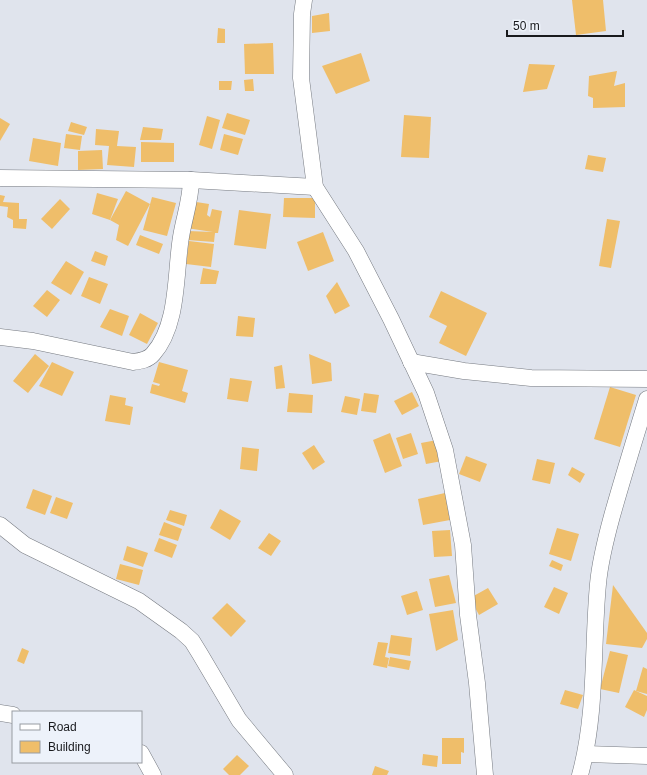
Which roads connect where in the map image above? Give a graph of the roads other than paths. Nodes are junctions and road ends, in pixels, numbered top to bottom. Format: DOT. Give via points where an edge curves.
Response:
graph roads {
  1 [pos="304,0"];
  2 [pos="0,178"];
  3 [pos="191,180"];
  4 [pos="315,187"];
  5 [pos="0,338"];
  6 [pos="411,362"];
  7 [pos="647,379"];
  8 [pos="647,399"];
  9 [pos="0,525"];
  10 [pos="0,713"];
  11 [pos="12,715"];
  12 [pos="586,754"];
  13 [pos="142,755"];
  14 [pos="647,756"];
  15 [pos="153,775"];
  16 [pos="285,775"];
  17 [pos="486,775"];
  18 [pos="580,775"];
  1 -- 4 [label="street" via="301,78"];
  2 -- 3 [label="street"];
  3 -- 4 [label="street"];
  3 -- 5 [label="street" via="191,194 186,206 180,239 171,314 164,334 152,355 133,362 33,341"];
  4 -- 6 [label="street" via="356,251"];
  6 -- 7 [label="street" via="531,378"];
  6 -- 17 [label="street" via="426,394 445,450 463,545"];
  8 -- 12 [label="street" via="606,540 598,583"];
  9 -- 16 [label="street" via="25,545 139,601 181,630 192,641 238,720"];
  10 -- 11 [label="street"];
  12 -- 14 [label="street"];
  12 -- 18 [label="street"];
  13 -- 15 [label="street"];
}
